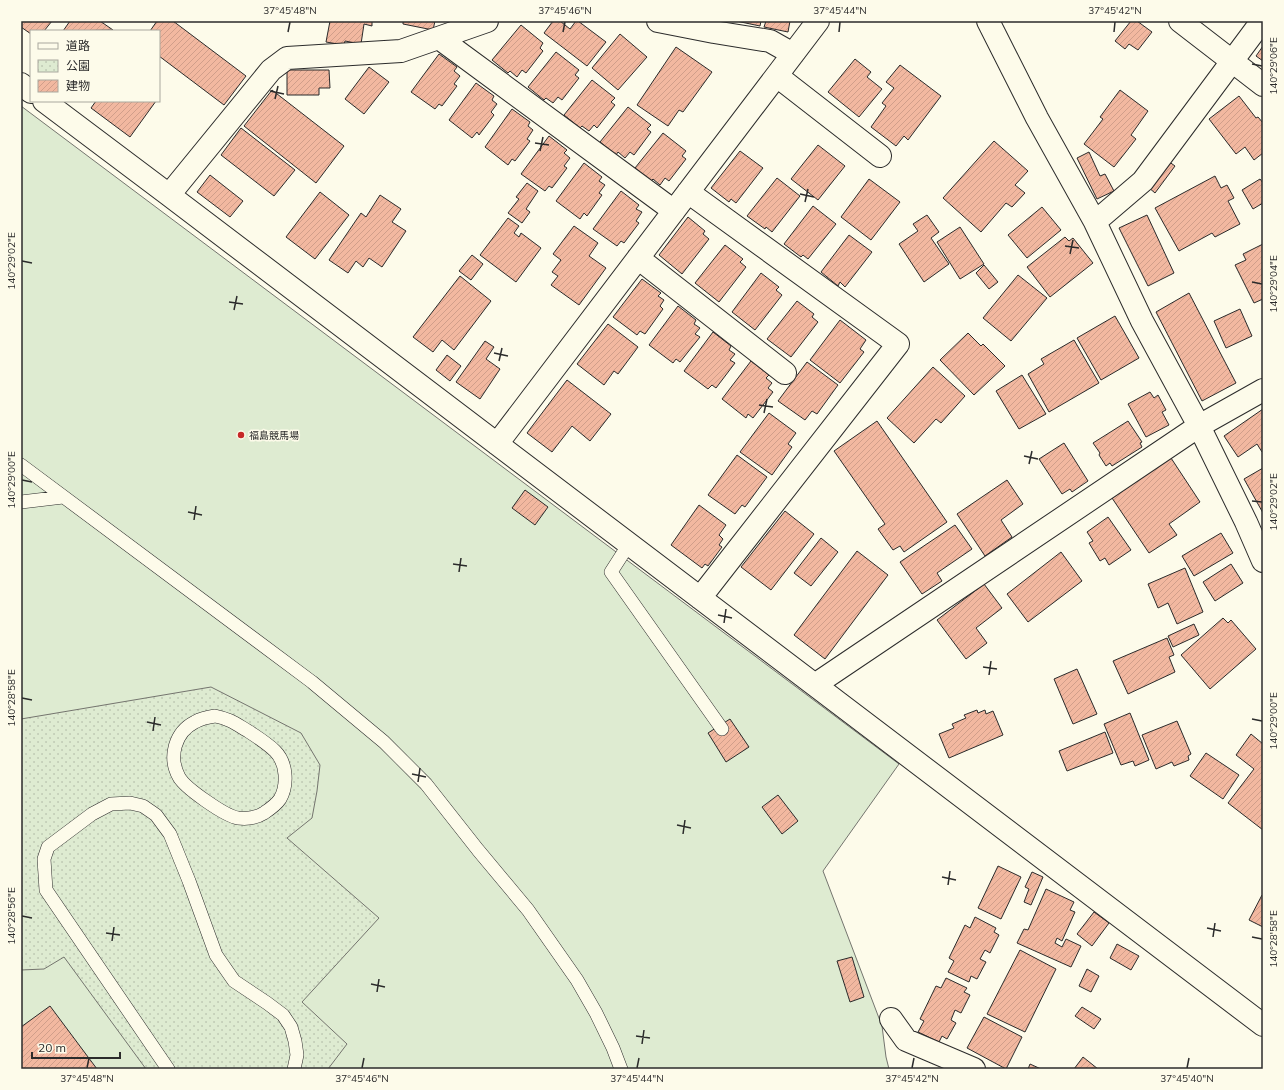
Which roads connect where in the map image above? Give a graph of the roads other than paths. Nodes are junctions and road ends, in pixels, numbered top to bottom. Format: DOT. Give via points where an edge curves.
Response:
graph roads {
  1 [pos="487,21"];
  2 [pos="658,21"];
  3 [pos="818,21"];
  4 [pos="988,21"];
  5 [pos="1180,21"];
  6 [pos="1262,21"];
  7 [pos="440,38"];
  8 [pos="793,54"];
  9 [pos="1233,60"];
  10 [pos="777,76"];
  11 [pos="21,84"];
  12 [pos="1263,85"];
  13 [pos="30,91"];
  14 [pos="45,102"];
  15 [pos="880,156"];
  16 [pos="688,192"];
  17 [pos="169,194"];
  18 [pos="674,211"];
  19 [pos="1095,222"];
  20 [pos="638,258"];
  21 [pos="785,373"];
  22 [pos="1263,390"];
  23 [pos="1199,426"];
  24 [pos="497,444"];
  25 [pos="21,465"];
  26 [pos="63,496"];
  27 [pos="21,502"];
  28 [pos="629,544"];
  29 [pos="1263,561"];
  30 [pos="700,598"];
  31 [pos="816,684"];
  32 [pos="722,729"];
  33 [pos="267,743"];
  34 [pos="891,1019"];
  35 [pos="1263,1025"];
  36 [pos="168,1069"];
  37 [pos="294,1069"];
  38 [pos="621,1069"];
  39 [pos="974,1069"];
  1 -- 7 [label="street"];
  2 -- 8 [label="street" via="770,40"];
  3 -- 8 [label="street"];
  4 -- 19 [label="street" via="1037,118"];
  5 -- 9 [label="street"];
  6 -- 9 [label="street"];
  7 -- 17 [label="street" via="401,51 287,58 271,70"];
  7 -- 18 [label="street"];
  8 -- 10 [label="street"];
  9 -- 12 [label="street"];
  9 -- 19 [label="street" via="1143,181"];
  10 -- 15 [label="street"];
  10 -- 16 [label="street"];
  11 -- 13 [label="street"];
  14 -- 17 [label="street"];
  16 -- 18 [label="street"];
  16 -- 30 [label="street" via="898,344"];
  17 -- 24 [label="street"];
  18 -- 20 [label="street"];
  19 -- 23 [label="street" via="1142,321"];
  20 -- 21 [label="street"];
  20 -- 24 [label="street"];
  22 -- 23 [label="street"];
  23 -- 29 [label="street"];
  23 -- 31 [label="street"];
  24 -- 28 [label="street"];
  25 -- 26 [label="lane"];
  26 -- 27 [label="lane"];
  26 -- 38 [label="lane" via="312,682 384,742 426,784 528,910 577,980 596,1013"];
  28 -- 30 [label="street"];
  28 -- 32 [label="lane" via="611,572"];
  30 -- 31 [label="street"];
  31 -- 35 [label="street"];
  33 -- 33 [label="lane" via="227,718 204,718 185,729 179,738 175,747 175,767 185,785 219,809 236,818 261,815 280,799 284,787 283,762"];
  34 -- 39 [label="street" via="906,1040"];
  36 -- 37 [label="lane" via="46,890 44,859 48,847 92,814 111,804 130,803 143,806 156,815 170,834 216,955 234,981 267,1003 283,1016 291,1027 297,1055"];
}
